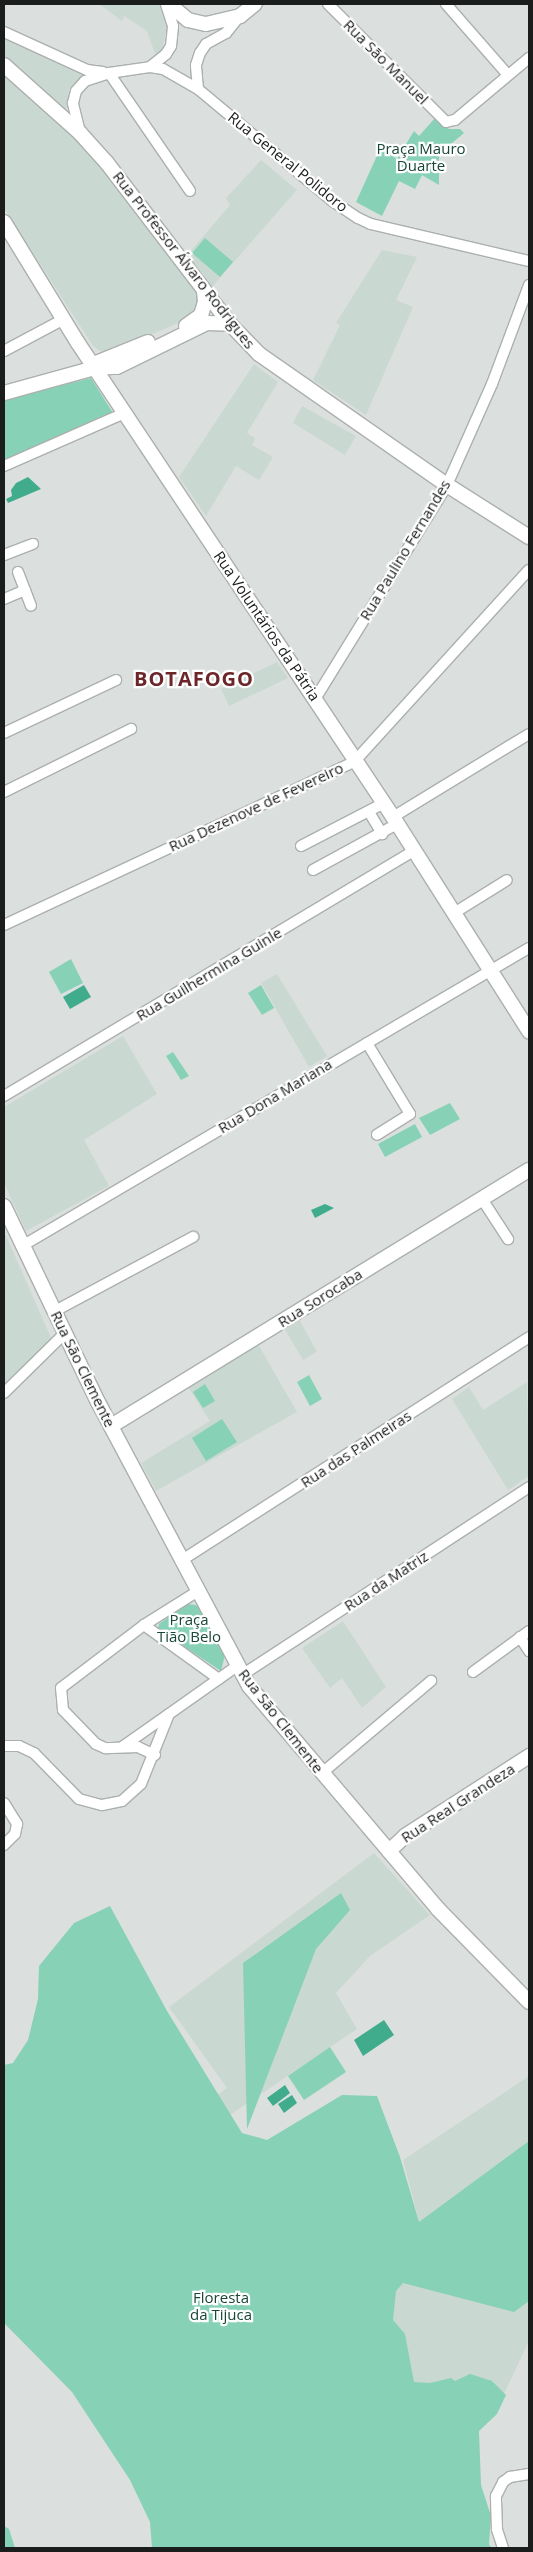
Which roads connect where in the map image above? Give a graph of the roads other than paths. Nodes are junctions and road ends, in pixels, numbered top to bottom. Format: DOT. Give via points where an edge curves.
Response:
graph roads {
  1 [pos="168,4"];
  2 [pos="255,4"];
  3 [pos="328,4"];
  4 [pos="446,4"];
  5 [pos="240,16"];
  6 [pos="4,32"];
  7 [pos="529,58"];
  8 [pos="4,65"];
  9 [pos="150,67"];
  10 [pos="109,73"];
  11 [pos="508,75"];
  12 [pos="198,89"];
  13 [pos="80,133"];
  14 [pos="190,191"];
  15 [pos="4,222"];
  16 [pos="529,261"];
  17 [pos="529,285"];
  18 [pos="204,290"];
  19 [pos="204,307"];
  20 [pos="64,319"];
  21 [pos="216,322"];
  22 [pos="230,324"];
  23 [pos="4,351"];
  24 [pos="94,366"];
  25 [pos="4,393"];
  26 [pos="125,413"];
  27 [pos="4,466"];
  28 [pos="447,485"];
  29 [pos="529,537"];
  30 [pos="33,544"];
  31 [pos="4,555"];
  32 [pos="529,570"];
  33 [pos="18,572"];
  34 [pos="25,590"];
  35 [pos="4,599"];
  36 [pos="31,606"];
  37 [pos="116,680"];
  38 [pos="315,699"];
  39 [pos="132,729"];
  40 [pos="4,734"];
  41 [pos="529,734"];
  42 [pos="355,760"];
  43 [pos="4,792"];
  44 [pos="384,803"];
  45 [pos="369,812"];
  46 [pos="395,820"];
  47 [pos="382,834"];
  48 [pos="301,846"];
  49 [pos="414,851"];
  50 [pos="313,870"];
  51 [pos="507,880"];
  52 [pos="454,913"];
  53 [pos="4,925"];
  54 [pos="529,948"];
  55 [pos="490,970"];
  56 [pos="529,1032"];
  57 [pos="367,1043"];
  58 [pos="4,1096"];
  59 [pos="377,1135"];
  60 [pos="529,1170"];
  61 [pos="482,1199"];
  62 [pos="4,1206"];
  63 [pos="193,1237"];
  64 [pos="508,1238"];
  65 [pos="22,1246"];
  66 [pos="55,1311"];
  67 [pos="66,1332"];
  68 [pos="529,1337"];
  69 [pos="4,1393"];
  70 [pos="111,1426"];
  71 [pos="529,1487"];
  72 [pos="182,1560"];
  73 [pos="198,1591"];
  74 [pos="144,1625"];
  75 [pos="525,1634"];
  76 [pos="529,1651"];
  77 [pos="240,1671"];
  78 [pos="474,1672"];
  79 [pos="219,1679"];
  80 [pos="431,1681"];
  81 [pos="169,1714"];
  82 [pos="4,1746"];
  83 [pos="122,1747"];
  84 [pos="155,1755"];
  85 [pos="529,1756"];
  86 [pos="322,1773"];
  87 [pos="4,1803"];
  88 [pos="4,1845"];
  89 [pos="388,1851"];
  90 [pos="529,2002"];
  91 [pos="529,2474"];
  92 [pos="503,2548"];
  1 -- 5 [label="main road" via="196,23 220,22"];
  1 -- 9 [label="street" via="173,26 171,46"];
  2 -- 5 [label="main road"];
  3 -- 11 [label="street, Rua São Manuel" via="444,121 455,120"];
  4 -- 11 [label="street"];
  5 -- 12 [label="street" via="226,32 206,44 200,52 196,65"];
  6 -- 10 [label="street" via="87,70"];
  7 -- 11 [label="street"];
  8 -- 13 [label="main road, Rua Professor Álvaro Rodrigues"];
  9 -- 10 [label="street"];
  9 -- 12 [label="street, Rua General Polidoro" via="173,73"];
  10 -- 13 [label="street" via="90,79 76,91 72,110"];
  10 -- 14 [label="street"];
  12 -- 16 [label="street, Rua General Polidoro" via="331,200 358,218 371,224"];
  13 -- 18 [label="main road, Rua Professor Álvaro Rodrigues" via="138,200"];
  15 -- 20 [label="main road, Rua Voluntários da Pátria"];
  17 -- 28 [label="street, Rua Paulino Fernandes" via="492,384"];
  18 -- 19 [label="main road"];
  18 -- 22 [label="main road, Rua Professor Álvaro Rodrigues"];
  19 -- 21 [label="street, Rua Professor Álvaro Rodrigues"];
  19 -- 24 [label="main road" via="189,324"];
  20 -- 23 [label="street"];
  20 -- 24 [label="main road, Rua Voluntários da Pátria"];
  21 -- 22 [label="main road"];
  21 -- 24 [label="main road" via="200,326 117,367"];
  22 -- 28 [label="main road, Rua Professor Álvaro Rodrigues" via="270,363"];
  24 -- 25 [label="main road"];
  24 -- 26 [label="main road, Rua Voluntários da Pátria"];
  26 -- 27 [label="street"];
  26 -- 38 [label="main road, Rua Voluntários da Pátria"];
  28 -- 29 [label="main road, Rua Professor Álvaro Rodrigues"];
  28 -- 38 [label="street, Rua Paulino Fernandes"];
  30 -- 31 [label="street"];
  32 -- 42 [label="street, Rua Dezenove de Fevereiro"];
  33 -- 34 [label="street"];
  34 -- 35 [label="street"];
  34 -- 36 [label="street"];
  37 -- 40 [label="street"];
  38 -- 42 [label="main road, Rua Voluntários da Pátria"];
  39 -- 43 [label="street"];
  41 -- 46 [label="street"];
  42 -- 44 [label="main road, Rua Voluntários da Pátria"];
  42 -- 53 [label="street, Rua Dezenove de Fevereiro"];
  44 -- 45 [label="street"];
  44 -- 46 [label="main road, Rua Voluntários da Pátria"];
  45 -- 47 [label="street"];
  45 -- 48 [label="street"];
  46 -- 47 [label="street"];
  46 -- 49 [label="main road, Rua Voluntários da Pátria"];
  47 -- 50 [label="street"];
  49 -- 52 [label="main road, Rua Voluntários da Pátria"];
  49 -- 58 [label="street, Rua Guilhermina Guinle"];
  51 -- 52 [label="street"];
  52 -- 55 [label="main road, Rua Voluntários da Pátria"];
  54 -- 55 [label="street, Rua Dona Mariana"];
  55 -- 56 [label="main road, Rua Voluntários da Pátria"];
  55 -- 57 [label="street, Rua Dona Mariana"];
  57 -- 59 [label="street" via="410,1114"];
  57 -- 65 [label="street, Rua Dona Mariana"];
  60 -- 61 [label="main road, Rua Sorocaba"];
  61 -- 64 [label="street"];
  61 -- 70 [label="main road, Rua Sorocaba"];
  62 -- 65 [label="main road, Rua São Clemente"];
  63 -- 66 [label="street"];
  65 -- 66 [label="main road, Rua São Clemente"];
  66 -- 67 [label="main road, Rua São Clemente"];
  67 -- 69 [label="street"];
  67 -- 70 [label="main road, Rua São Clemente"];
  68 -- 72 [label="street, Rua das Palmeiras"];
  70 -- 72 [label="main road, Rua São Clemente"];
  71 -- 77 [label="street, Rua da Matriz"];
  72 -- 73 [label="main road, Rua São Clemente"];
  73 -- 74 [label="street"];
  73 -- 77 [label="main road, Rua São Clemente"];
  74 -- 79 [label="street, Rua São Clemente"];
  74 -- 83 [label="street" via="65,1682 59,1694 70,1718 96,1744 105,1748"];
  75 -- 76 [label="street"];
  75 -- 78 [label="street"];
  77 -- 79 [label="street, Rua da Matriz"];
  77 -- 86 [label="main road, Rua São Clemente"];
  79 -- 81 [label="street, Rua da Matriz"];
  80 -- 86 [label="street"];
  81 -- 83 [label="street, Rua da Matriz"];
  81 -- 84 [label="street"];
  82 -- 84 [label="street" via="26,1748 79,1799 102,1805 122,1801 131,1794 141,1784"];
  83 -- 84 [label="street" via="142,1748"];
  85 -- 89 [label="main road, Rua Real Grandeza" via="405,1836"];
  86 -- 89 [label="main road, Rua São Clemente"];
  87 -- 88 [label="street" via="17,1824 15,1834"];
  89 -- 90 [label="main road, Rua São Clemente" via="476,1951"];
  91 -- 92 [label="street" via="510,2477 503,2482 496,2496 497,2529"];
}
